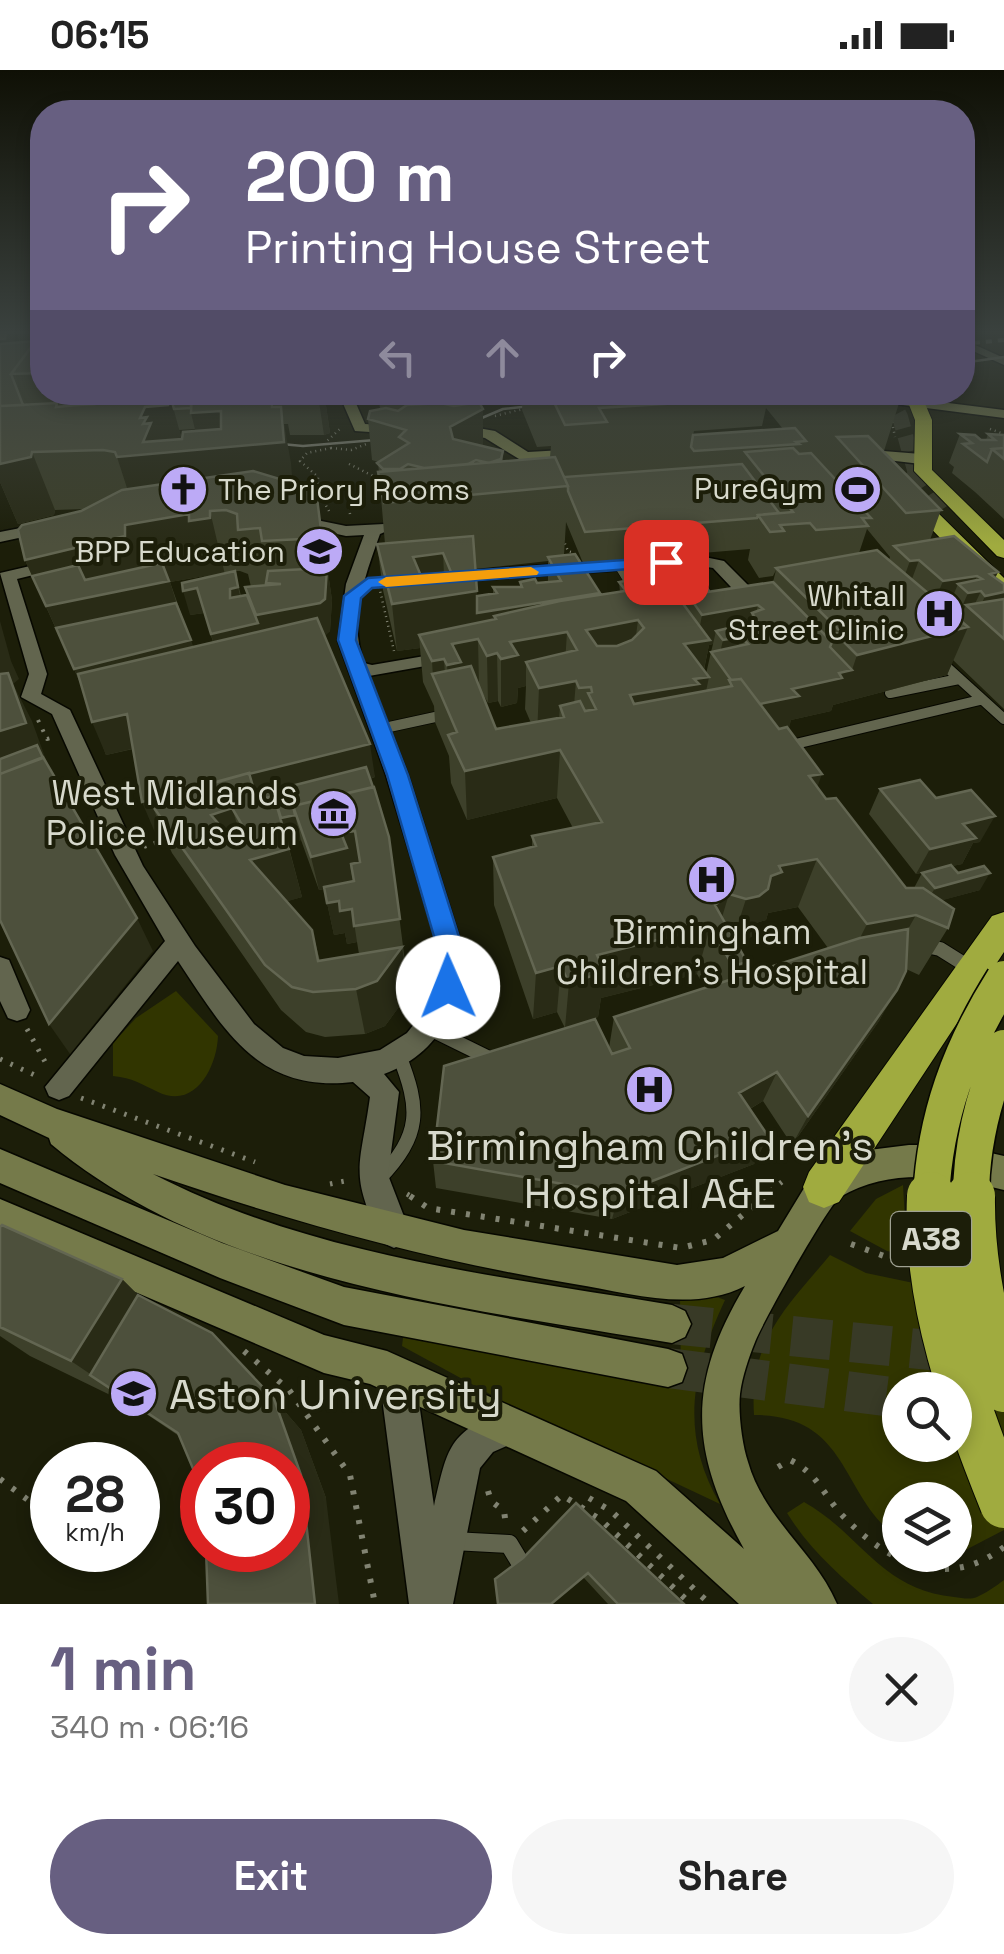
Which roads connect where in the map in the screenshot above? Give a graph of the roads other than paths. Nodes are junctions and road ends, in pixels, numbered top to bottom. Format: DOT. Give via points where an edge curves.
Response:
graph roads {
  1 [pos="975,403"];
  2 [pos="1004,403"];
  3 [pos="350,405"];
  4 [pos="865,405"];
  5 [pos="891,405"];
  6 [pos="919,405"];
  7 [pos="921,405"];
  8 [pos="1004,417"];
  9 [pos="883,435"];
  10 [pos="605,451"];
  11 [pos="922,459"];
  12 [pos="905,484"];
  13 [pos="928,509"];
  14 [pos="275,517"];
  15 [pos="58,525"];
  16 [pos="393,528"];
  17 [pos="373,530"];
  18 [pos="0,538"];
  19 [pos="1004,552"];
  20 [pos="75,560"];
  21 [pos="618,565"];
  22 [pos="1004,572"];
  23 [pos="4,578"];
  24 [pos="436,578"];
  25 [pos="642,582"];
  26 [pos="648,591"];
  27 [pos="1004,591"];
  28 [pos="661,607"];
  29 [pos="1004,612"];
  30 [pos="474,652"];
  31 [pos="933,654"];
  32 [pos="358,667"];
  33 [pos="958,679"];
  34 [pos="890,693"];
  35 [pos="31,697"];
  36 [pos="980,700"];
  37 [pos="8,708"];
  38 [pos="454,713"];
  39 [pos="1004,719"];
  40 [pos="380,729"];
  41 [pos="790,761"];
  42 [pos="1004,924"];
  43 [pos="905,930"];
  44 [pos="178,943"];
  45 [pos="0,968"];
  46 [pos="990,975"];
  47 [pos="17,1010"];
  48 [pos="430,1030"];
  49 [pos="1004,1048"];
  50 [pos="399,1055"];
  51 [pos="506,1063"];
  52 [pos="358,1069"];
  53 [pos="59,1086"];
  54 [pos="0,1100"];
  55 [pos="51,1123"];
  56 [pos="0,1166"];
  57 [pos="1004,1173"];
  58 [pos="373,1185"];
  59 [pos="824,1187"];
  60 [pos="0,1216"];
  61 [pos="394,1232"];
  62 [pos="789,1244"];
  63 [pos="672,1324"];
  64 [pos="668,1368"];
  65 [pos="397,1375"];
  66 [pos="1004,1388"];
  67 [pos="507,1427"];
  68 [pos="1004,1504"];
  69 [pos="448,1541"];
  70 [pos="522,1564"];
  71 [pos="431,1604"];
  72 [pos="772,1604"];
  73 [pos="814,1604"];
  1 -- 2 [label="main road"];
  3 -- 10 [label="main road" via="360,426 498,436 526,465"];
  4 -- 9 [label="highway"];
  5 -- 9 [label="main road"];
  6 -- 11 [label="highway"];
  7 -- 8 [label="main road" via="945,416"];
  9 -- 9 [label="main road" via="841,446"];
  9 -- 11 [label="main road"];
  9 -- 12 [label="highway"];
  11 -- 13 [label="highway"];
  13 -- 19 [label="highway"];
  13 -- 22 [label="highway"];
  13 -- 27 [label="highway"];
  13 -- 29 [label="highway"];
  14 -- 17 [label="street"];
  15 -- 18 [label="street"];
  16 -- 17 [label="street"];
  17 -- 32 [label="street" via="363,586 338,642"];
  20 -- 23 [label="street"];
  21 -- 24 [label="street" via="495,581"];
  21 -- 25 [label="lane" via="629,583"];
  21 -- 28 [label="street" via="716,558 745,601"];
  23 -- 35 [label="street" via="38,674"];
  25 -- 26 [label="lane"];
  25 -- 28 [label="lane" via="696,575 706,592"];
  30 -- 32 [label="street" via="372,671"];
  31 -- 33 [label="lane"];
  32 -- 40 [label="street"];
  33 -- 34 [label="lane"];
  33 -- 36 [label="lane"];
  35 -- 37 [label="street"];
  35 -- 44 [label="street" via="60,710 126,854"];
  36 -- 39 [label="lane"];
  36 -- 41 [label="lane" via="778,747"];
  38 -- 40 [label="lane"];
  40 -- 48 [label="street" via="448,940 451,966"];
  42 -- 46 [label="highway"];
  43 -- 46 [label="lane" via="914,944 940,949"];
  44 -- 52 [label="street" via="243,1034 274,1058 312,1070"];
  44 -- 53 [label="street"];
  45 -- 47 [label="street"];
  46 -- 59 [label="highway"];
  46 -- 68 [label="highway, A38, bridge" via="942,1110 930,1235 945,1330 972,1428"];
  48 -- 50 [label="street"];
  48 -- 51 [label="lane"];
  49 -- 66 [label="highway, A38, bridge" via="977,1130 970,1196 975,1279"];
  50 -- 52 [label="street"];
  50 -- 58 [label="lane" via="415,1118 398,1155"];
  52 -- 58 [label="street" via="385,1092 371,1158"];
  54 -- 55 [label="main road"];
  55 -- 61 [label="main road"];
  55 -- 63 [label="main road" via="109,1169 253,1234 449,1284"];
  56 -- 64 [label="main road" via="344,1306"];
  57 -- 59 [label="main road" via="956,1161 909,1161 869,1167"];
  58 -- 61 [label="street"];
  59 -- 62 [label="main road"];
  60 -- 65 [label="main road" via="296,1343"];
  61 -- 62 [label="main road" via="677,1282 726,1276"];
  62 -- 73 [label="main road" via="739,1332 720,1395 727,1464 749,1514"];
  65 -- 67 [label="main road"];
  65 -- 71 [label="street"];
  67 -- 69 [label="street" via="480,1439 463,1460"];
  67 -- 72 [label="main road" via="640,1486"];
  69 -- 70 [label="lane" via="509,1544"];
  69 -- 71 [label="street"];
}
